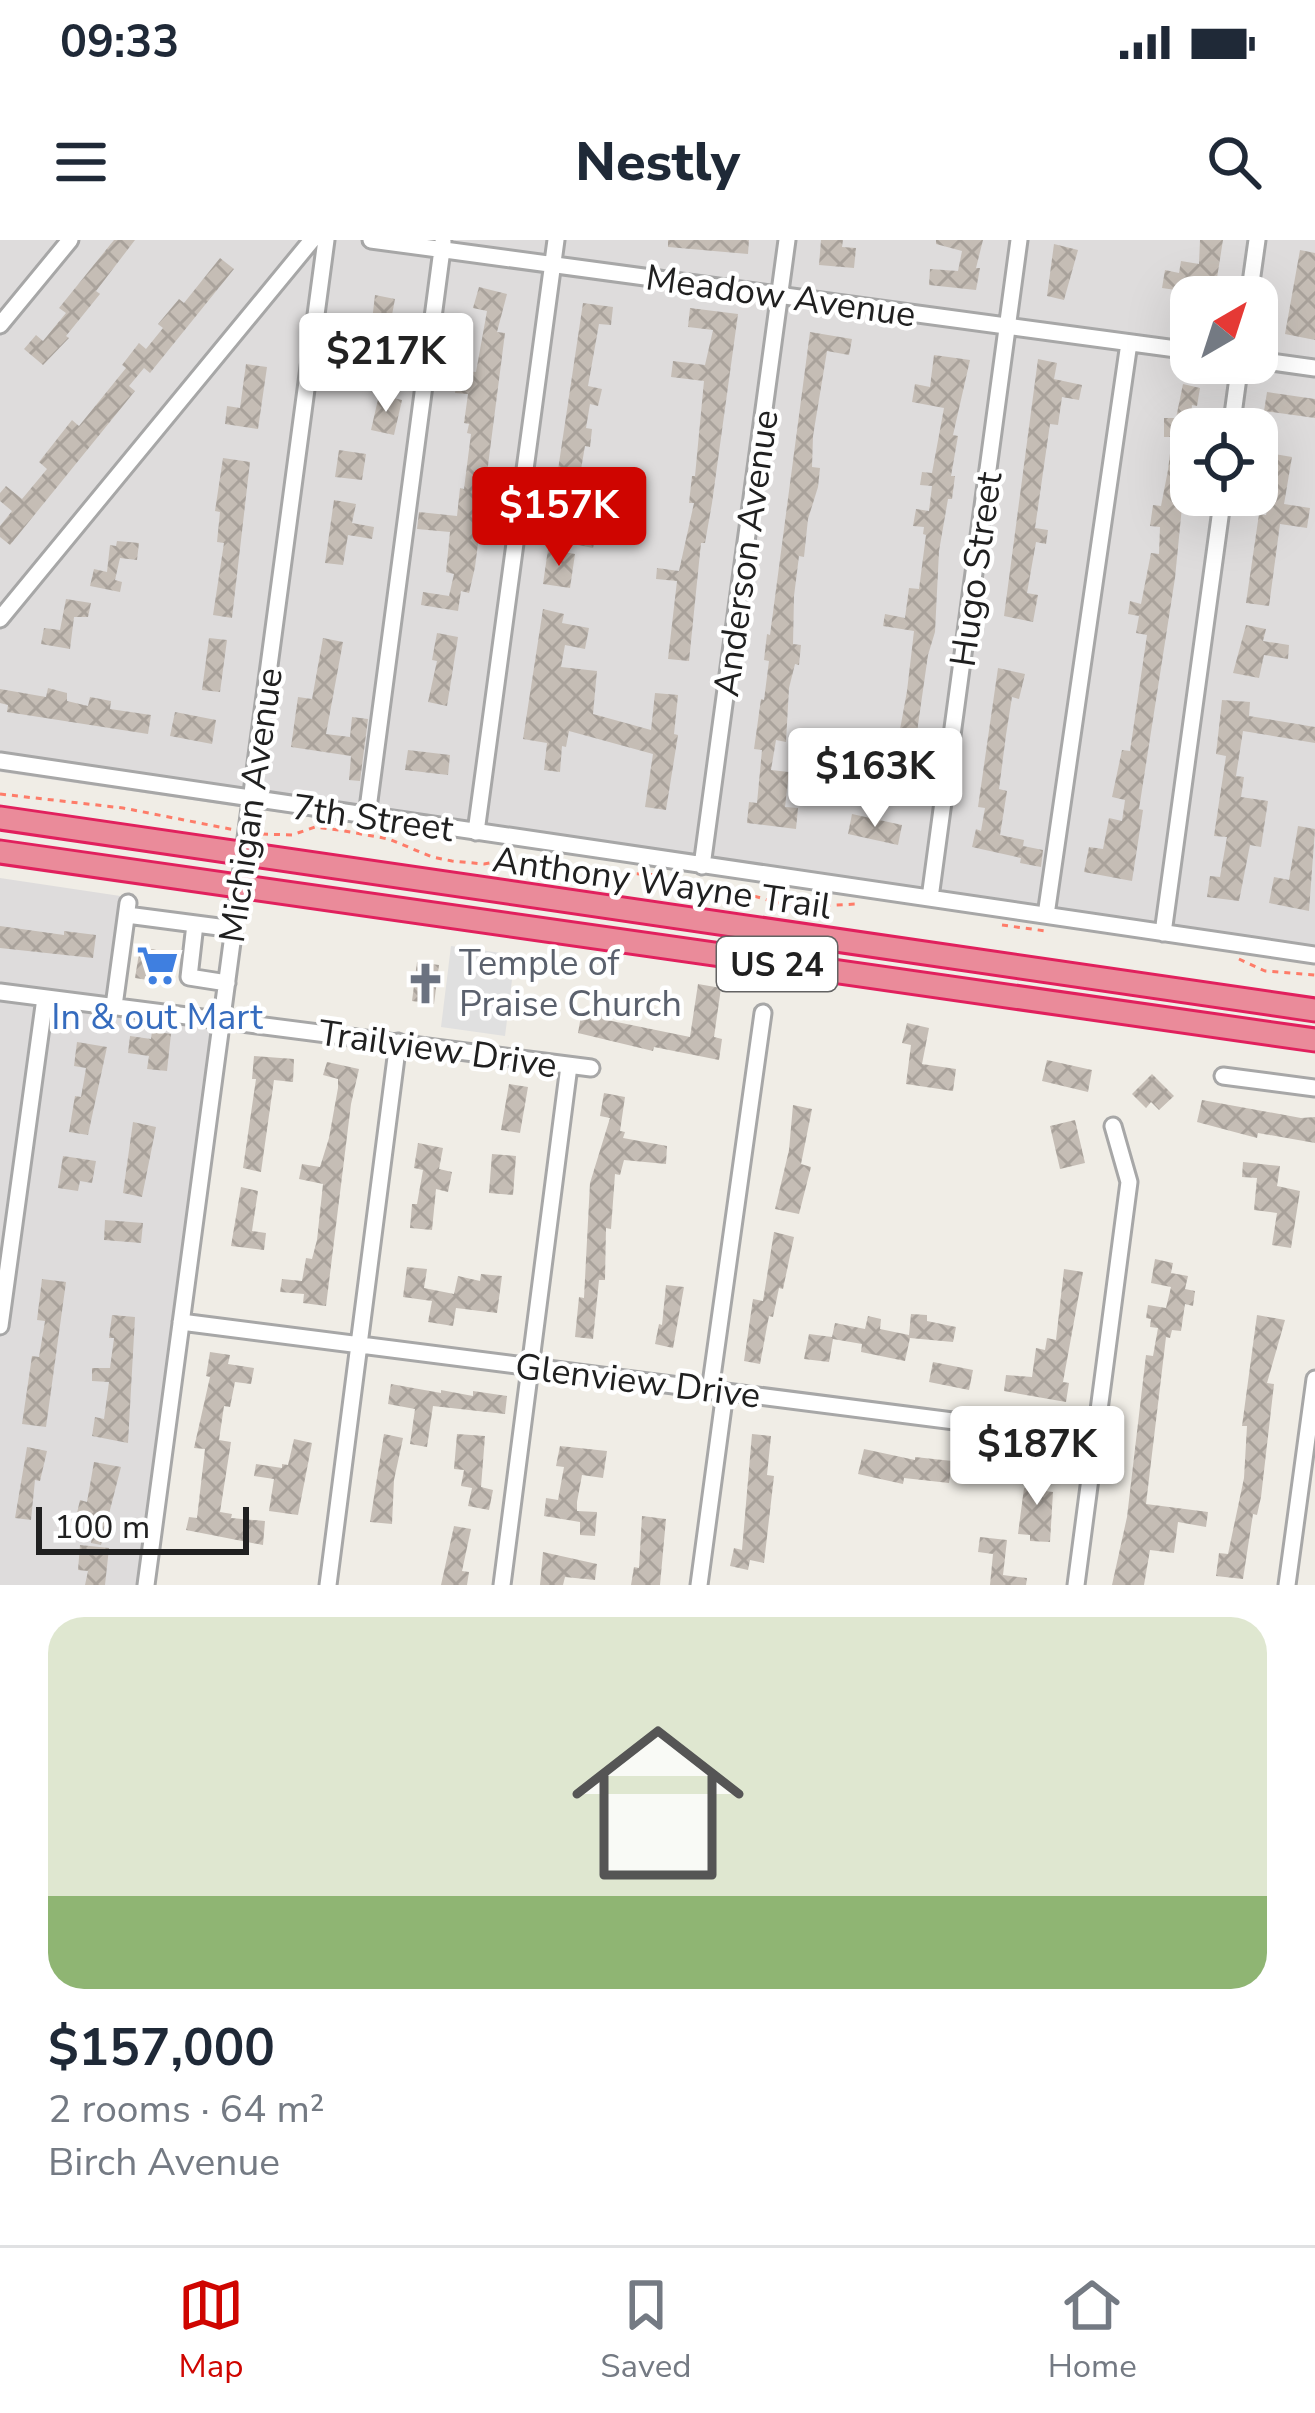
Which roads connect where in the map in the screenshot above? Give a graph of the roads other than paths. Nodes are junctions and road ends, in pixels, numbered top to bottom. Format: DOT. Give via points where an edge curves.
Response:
graph roads {
  1 [pos="70,240"];
  2 [pos="312,240"];
  3 [pos="326,240"];
  4 [pos="371,240"];
  5 [pos="556,240"];
  6 [pos="787,240"];
  7 [pos="1019,240"];
  8 [pos="1257,240"];
  9 [pos="442,245"];
  10 [pos="553,264"];
  11 [pos="1253,276"];
  12 [pos="780,295"];
  13 [pos="0,325"];
  14 [pos="1008,326"];
  15 [pos="1129,343"];
  16 [pos="1170,348"];
  17 [pos="1278,363"];
  18 [pos="1315,368"];
  19 [pos="1219,516"];
  20 [pos="0,619"];
  21 [pos="0,761"];
  22 [pos="251,799"];
  23 [pos="367,816"];
  24 [pos="0,818"];
  25 [pos="476,832"];
  26 [pos="0,852"];
  27 [pos="244,853"];
  28 [pos="702,866"];
  29 [pos="240,886"];
  30 [pos="930,898"];
  31 [pos="1046,916"];
  32 [pos="195,924"];
  33 [pos="234,928"];
  34 [pos="1163,933"];
  35 [pos="1315,956"];
  36 [pos="227,983"];
  37 [pos="0,992"];
  38 [pos="45,998"];
  39 [pos="114,1006"];
  40 [pos="1315,1010"];
  41 [pos="763,1012"];
  42 [pos="222,1020"];
  43 [pos="1315,1040"];
  44 [pos="398,1042"];
  45 [pos="569,1066"];
  46 [pos="591,1068"];
  47 [pos="1223,1076"];
  48 [pos="1315,1088"];
  49 [pos="1114,1126"];
  50 [pos="181,1322"];
  51 [pos="0,1326"];
  52 [pos="358,1345"];
  53 [pos="531,1366"];
  54 [pos="1315,1379"];
  55 [pos="717,1391"];
  56 [pos="1094,1439"];
  57 [pos="146,1585"];
  58 [pos="328,1585"];
  59 [pos="502,1585"];
  60 [pos="699,1585"];
  61 [pos="1076,1585"];
  62 [pos="1287,1585"];
  1 -- 13 [label="street"];
  2 -- 20 [label="street"];
  3 -- 22 [label="street, Michigan Avenue"];
  4 -- 9 [label="street, Meadow Avenue"];
  5 -- 10 [label="street"];
  6 -- 12 [label="street, Anderson Avenue"];
  7 -- 14 [label="street, Hugo Street"];
  8 -- 11 [label="street"];
  9 -- 10 [label="street, Meadow Avenue"];
  9 -- 23 [label="street"];
  10 -- 12 [label="street, Meadow Avenue"];
  10 -- 25 [label="street"];
  12 -- 14 [label="street, Meadow Avenue"];
  12 -- 28 [label="street, Anderson Avenue"];
  14 -- 15 [label="street, Meadow Avenue"];
  14 -- 30 [label="street, Hugo Street"];
  15 -- 16 [label="street, Meadow Avenue"];
  15 -- 31 [label="street"];
  17 -- 18 [label="street"];
  19 -- 34 [label="street"];
  21 -- 22 [label="street, 7th Street"];
  22 -- 23 [label="street, 7th Street"];
  22 -- 27 [label="street, Michigan Avenue"];
  23 -- 25 [label="street, 7th Street"];
  24 -- 27 [label="highway, Anthony Wayne Trail / US 24"];
  25 -- 28 [label="street, 7th Street"];
  26 -- 29 [label="highway, Anthony Wayne Trail / US 24"];
  27 -- 29 [label="street, Michigan Avenue"];
  27 -- 40 [label="highway, Anthony Wayne Trail / US 24"];
  28 -- 30 [label="street, 7th Street"];
  29 -- 33 [label="street, Michigan Avenue"];
  29 -- 43 [label="highway, Anthony Wayne Trail / US 24"];
  30 -- 31 [label="street, 7th Street"];
  31 -- 34 [label="street, 7th Street"];
  32 -- 33 [label="street"];
  32 -- 36 [label="street" via="189,976"];
  32 -- 39 [label="street" via="128,909"];
  33 -- 36 [label="street, Michigan Avenue"];
  34 -- 35 [label="street, 7th Street"];
  36 -- 42 [label="street, Michigan Avenue"];
  37 -- 38 [label="street, Trailview Drive"];
  38 -- 39 [label="street, Trailview Drive"];
  38 -- 51 [label="street"];
  39 -- 42 [label="street, Trailview Drive"];
  41 -- 55 [label="street"];
  42 -- 44 [label="street, Trailview Drive"];
  42 -- 50 [label="street, Michigan Avenue"];
  44 -- 45 [label="street, Trailview Drive"];
  44 -- 52 [label="street"];
  45 -- 46 [label="street, Trailview Drive"];
  45 -- 53 [label="street"];
  47 -- 48 [label="street"];
  49 -- 56 [label="street" via="1129,1182"];
  50 -- 52 [label="street, Glenview Drive"];
  50 -- 57 [label="street, Michigan Avenue"];
  52 -- 53 [label="street, Glenview Drive"];
  52 -- 58 [label="street"];
  53 -- 55 [label="street, Glenview Drive"];
  53 -- 59 [label="street"];
  54 -- 62 [label="street"];
  55 -- 56 [label="street, Glenview Drive"];
  55 -- 60 [label="street"];
  56 -- 61 [label="street"];
}
